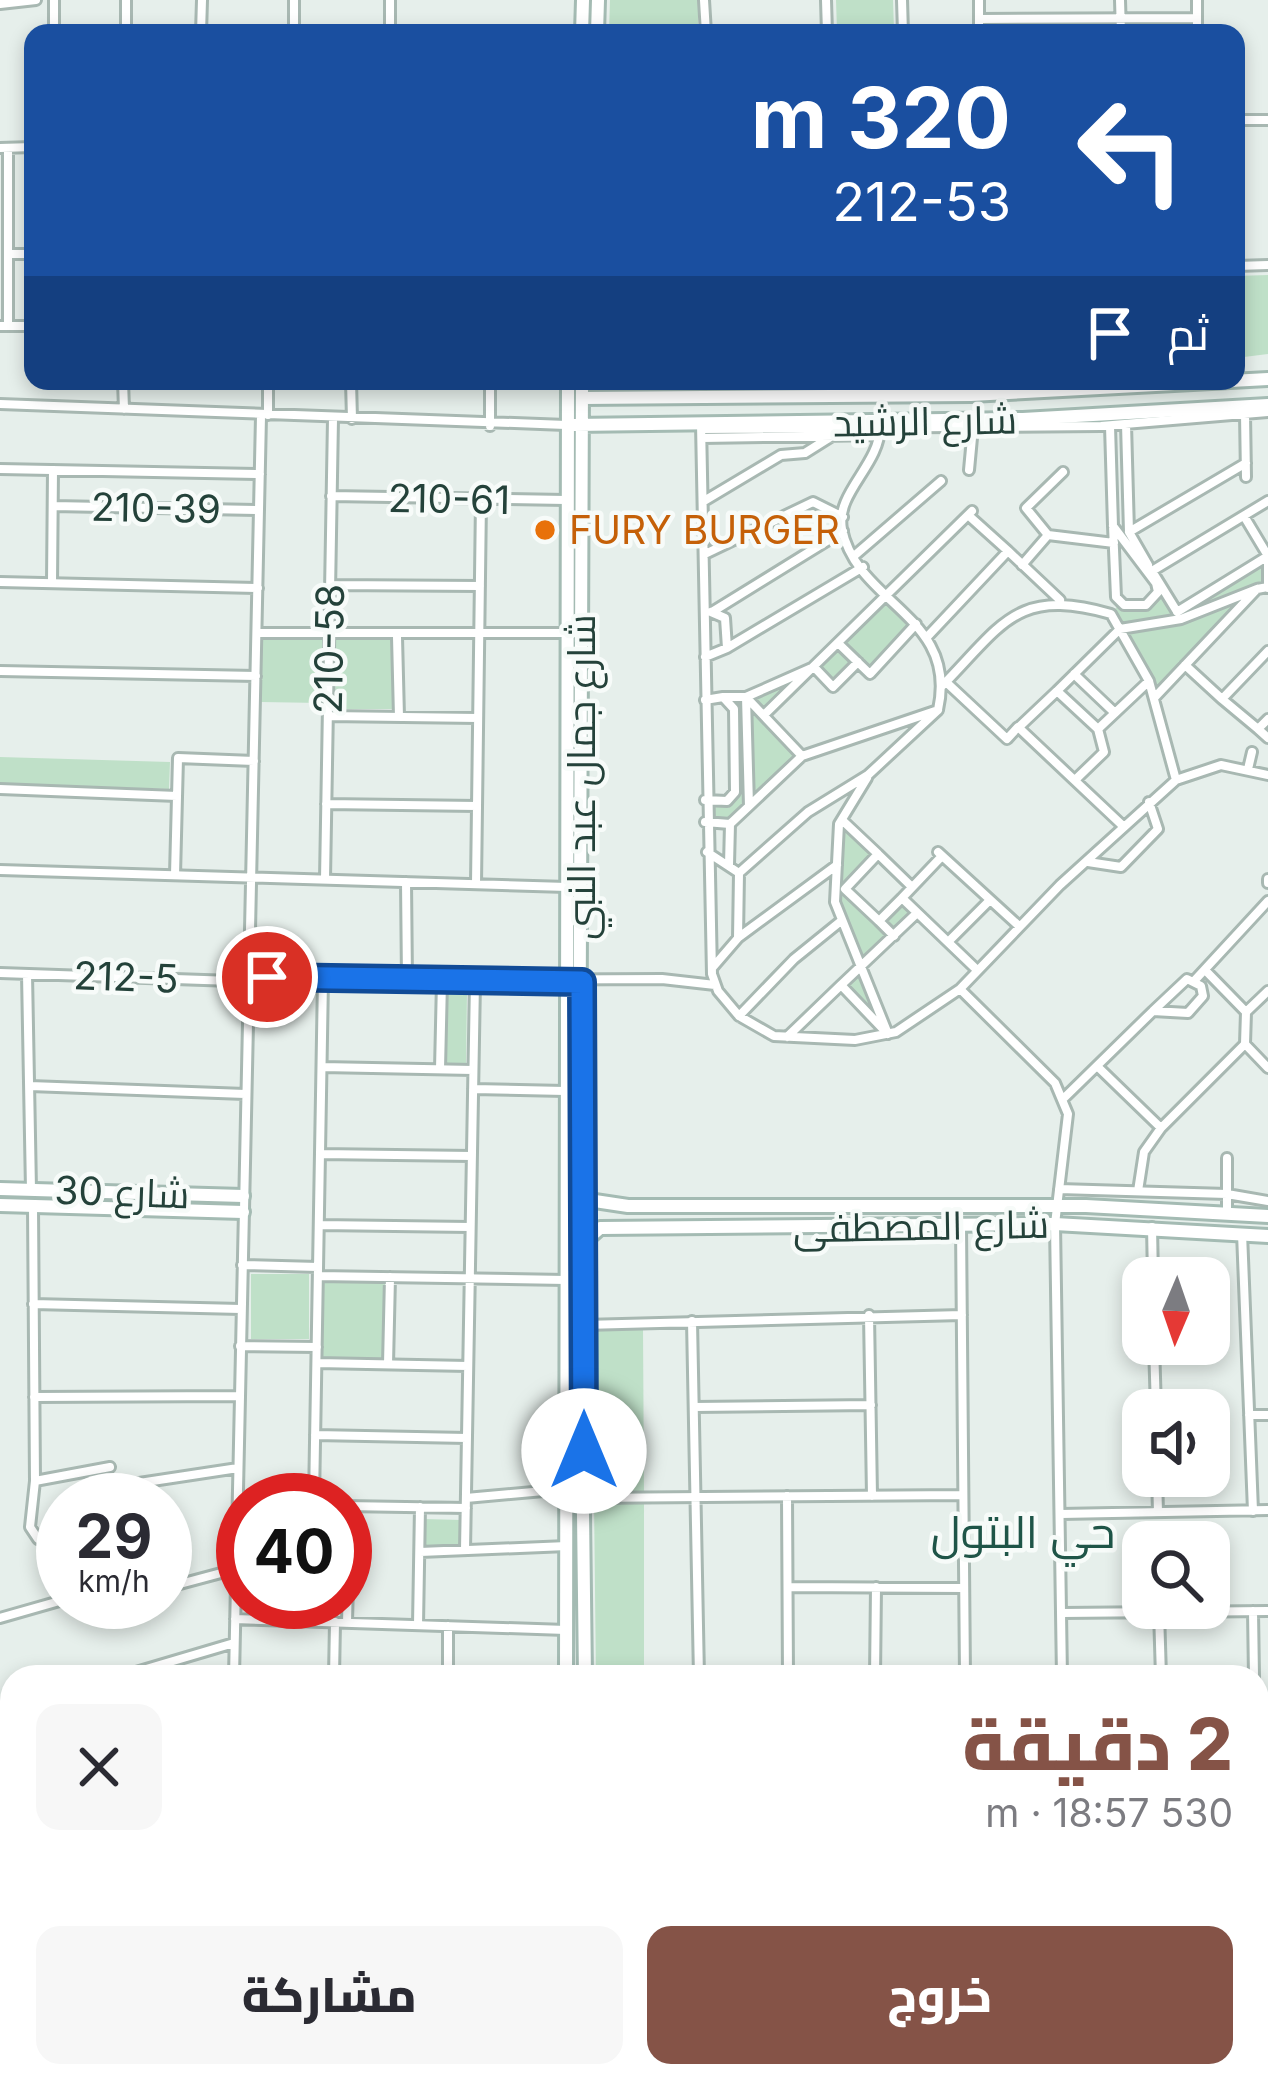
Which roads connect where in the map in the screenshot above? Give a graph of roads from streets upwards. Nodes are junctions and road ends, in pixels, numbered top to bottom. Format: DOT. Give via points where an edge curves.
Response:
graph roads {
  1 [pos="36,0"];
  2 [pos="979,0"];
  3 [pos="1120,0"];
  4 [pos="1197,0"];
  5 [pos="0,4"];
  6 [pos="1197,18"];
  7 [pos="979,19"];
  8 [pos="1046,19"];
  9 [pos="1121,19"];
  10 [pos="979,24"];
  11 [pos="1046,24"];
  12 [pos="1121,24"];
  13 [pos="1197,24"];
  14 [pos="4,148"];
  15 [pos="8,254"];
  16 [pos="24,254"];
  17 [pos="4,326"];
  18 [pos="124,390"];
  19 [pos="267,390"];
  20 [pos="351,390"];
  21 [pos="490,390"];
  22 [pos="568,390"];
  23 [pos="582,390"];
  24 [pos="1075,390"];
  25 [pos="582,398"];
  26 [pos="599,398"];
  27 [pos="701,398"];
  28 [pos="726,398"];
  29 [pos="0,404"];
  30 [pos="1268,408"];
  31 [pos="124,410"];
  32 [pos="1245,414"];
  33 [pos="265,416"];
  34 [pos="333,419"];
  35 [pos="352,419"];
  36 [pos="598,424"];
  37 [pos="726,424"];
  38 [pos="1126,424"];
  39 [pos="566,425"];
  40 [pos="582,425"];
  41 [pos="490,426"];
  42 [pos="1110,426"];
  43 [pos="973,427"];
  44 [pos="701,429"];
  45 [pos="880,431"];
  46 [pos="833,435"];
  47 [pos="1246,463"];
  48 [pos="0,470"];
  49 [pos="53,470"];
  50 [pos="969,470"];
  51 [pos="1063,472"];
  52 [pos="260,474"];
  53 [pos="1246,477"];
  54 [pos="941,481"];
  55 [pos="332,496"];
  56 [pos="481,500"];
  57 [pos="566,500"];
  58 [pos="704,501"];
  59 [pos="1268,501"];
  60 [pos="53,506"];
  61 [pos="259,510"];
  62 [pos="1244,516"];
  63 [pos="843,517"];
  64 [pos="1113,526"];
  65 [pos="843,531"];
  66 [pos="1129,532"];
  67 [pos="1048,535"];
  68 [pos="1114,543"];
  69 [pos="1008,551"];
  70 [pos="705,554"];
  71 [pos="854,556"];
  72 [pos="1268,556"];
  73 [pos="1022,565"];
  74 [pos="863,567"];
  75 [pos="1152,571"];
  76 [pos="0,582"];
  77 [pos="52,583"];
  78 [pos="330,585"];
  79 [pos="480,586"];
  80 [pos="258,588"];
  81 [pos="1264,588"];
  82 [pos="887,594"];
  83 [pos="1061,601"];
  84 [pos="1121,602"];
  85 [pos="708,612"];
  86 [pos="1111,614"];
  87 [pos="1178,614"];
  88 [pos="916,624"];
  89 [pos="1120,629"];
  90 [pos="257,633"];
  91 [pos="566,633"];
  92 [pos="479,634"];
  93 [pos="329,635"];
  94 [pos="397,637"];
  95 [pos="926,637"];
  96 [pos="838,643"];
  97 [pos="727,648"];
  98 [pos="1268,650"];
  99 [pos="705,657"];
  100 [pos="857,662"];
  101 [pos="1185,665"];
  102 [pos="814,668"];
  103 [pos="0,671"];
  104 [pos="1075,674"];
  105 [pos="256,676"];
  106 [pos="1149,681"];
  107 [pos="944,684"];
  108 [pos="1057,691"];
  109 [pos="723,697"];
  110 [pos="746,697"];
  111 [pos="1154,698"];
  112 [pos="1222,699"];
  113 [pos="705,700"];
  114 [pos="938,710"];
  115 [pos="1114,713"];
  116 [pos="764,715"];
  117 [pos="328,716"];
  118 [pos="399,717"];
  119 [pos="478,718"];
  120 [pos="1268,719"];
  121 [pos="1018,727"];
  122 [pos="1098,729"];
  123 [pos="1258,729"];
  124 [pos="1268,738"];
  125 [pos="1252,752"];
  126 [pos="802,756"];
  127 [pos="254,761"];
  128 [pos="1248,769"];
  129 [pos="868,775"];
  130 [pos="1268,775"];
  131 [pos="1075,780"];
  132 [pos="1176,780"];
  133 [pos="0,789"];
  134 [pos="177,796"];
  135 [pos="705,800"];
  136 [pos="1149,802"];
  137 [pos="326,805"];
  138 [pos="477,806"];
  139 [pos="749,806"];
  140 [pos="842,820"];
  141 [pos="705,823"];
  142 [pos="730,824"];
  143 [pos="1123,826"];
  144 [pos="706,852"];
  145 [pos="878,854"];
  146 [pos="1087,861"];
  147 [pos="837,865"];
  148 [pos="0,870"];
  149 [pos="734,870"];
  150 [pos="175,875"];
  151 [pos="253,878"];
  152 [pos="325,880"];
  153 [pos="406,882"];
  154 [pos="476,884"];
  155 [pos="912,886"];
  156 [pos="567,887"];
  157 [pos="845,889"];
  158 [pos="902,898"];
  159 [pos="835,899"];
  160 [pos="990,900"];
  161 [pos="1268,902"];
  162 [pos="917,913"];
  163 [pos="841,920"];
  164 [pos="878,921"];
  165 [pos="1018,926"];
  166 [pos="893,936"];
  167 [pos="738,938"];
  168 [pos="948,942"];
  169 [pos="712,968"];
  170 [pos="858,969"];
  171 [pos="977,970"];
  172 [pos="1205,970"];
  173 [pos="0,973"];
  174 [pos="28,974"];
  175 [pos="323,979"];
  176 [pos="251,980"];
  177 [pos="407,980"];
  178 [pos="1195,980"];
  179 [pos="442,981"];
  180 [pos="475,982"];
  181 [pos="582,982"];
  182 [pos="566,983"];
  183 [pos="841,985"];
  184 [pos="715,986"];
  185 [pos="960,989"];
  186 [pos="1268,991"];
  187 [pos="1153,1012"];
  188 [pos="1246,1012"];
  189 [pos="739,1016"];
  190 [pos="888,1034"];
  191 [pos="787,1037"];
  192 [pos="1245,1044"];
  193 [pos="1097,1066"];
  194 [pos="322,1067"];
  195 [pos="1268,1068"];
  196 [pos="440,1069"];
  197 [pos="473,1070"];
  198 [pos="30,1086"];
  199 [pos="473,1089"];
  200 [pos="565,1091"];
  201 [pos="245,1094"];
  202 [pos="1064,1098"];
  203 [pos="1161,1128"];
  204 [pos="320,1154"];
  205 [pos="472,1156"];
  206 [pos="1226,1158"];
  207 [pos="0,1189"];
  208 [pos="1059,1189"];
  209 [pos="31,1190"];
  210 [pos="1138,1191"];
  211 [pos="1227,1194"];
  212 [pos="236,1195"];
  213 [pos="574,1198"];
  214 [pos="1268,1202"];
  215 [pos="0,1205"];
  216 [pos="31,1206"];
  217 [pos="1058,1207"];
  218 [pos="1227,1210"];
  219 [pos="235,1212"];
  220 [pos="1268,1216"];
  221 [pos="1055,1224"];
  222 [pos="319,1225"];
  223 [pos="961,1226"];
  224 [pos="1152,1226"];
  225 [pos="470,1227"];
  226 [pos="1242,1232"];
  227 [pos="1268,1236"];
  228 [pos="581,1245"];
  229 [pos="1153,1257"];
  230 [pos="242,1265"];
  231 [pos="318,1271"];
  232 [pos="573,1274"];
  233 [pos="390,1277"];
  234 [pos="470,1278"];
  235 [pos="34,1304"];
  236 [pos="241,1310"];
  237 [pos="869,1315"];
  238 [pos="962,1315"];
  239 [pos="692,1322"];
  240 [pos="584,1325"];
  241 [pos="240,1346"];
  242 [pos="317,1348"];
  243 [pos="316,1363"];
  244 [pos="388,1364"];
  245 [pos="468,1366"];
  246 [pos="238,1396"];
  247 [pos="34,1397"];
  248 [pos="871,1405"];
  249 [pos="694,1407"];
  250 [pos="1249,1415"];
  251 [pos="1268,1415"];
  252 [pos="315,1436"];
  253 [pos="466,1438"];
  254 [pos="110,1467"];
  255 [pos="238,1468"];
  256 [pos="238,1473"];
  257 [pos="314,1473"];
  258 [pos="192,1475"];
  259 [pos="34,1481"];
  260 [pos="569,1489"];
  261 [pos="963,1495"];
  262 [pos="787,1496"];
  263 [pos="872,1496"];
  264 [pos="697,1497"];
  265 [pos="1158,1497"];
  266 [pos="583,1498"];
  267 [pos="466,1503"];
  268 [pos="372,1506"];
  269 [pos="420,1507"];
  270 [pos="1253,1510"];
  271 [pos="1268,1510"];
  272 [pos="1158,1512"];
  273 [pos="1061,1514"];
  274 [pos="36,1538"];
  275 [pos="567,1546"];
  276 [pos="465,1550"];
  277 [pos="419,1552"];
  278 [pos="788,1586"];
  279 [pos="876,1587"];
  280 [pos="964,1588"];
  281 [pos="36,1608"];
  282 [pos="1122,1611"];
  283 [pos="1230,1611"];
  284 [pos="1253,1611"];
  285 [pos="1268,1611"];
  286 [pos="1062,1612"];
  287 [pos="0,1618"];
  288 [pos="372,1623"];
  289 [pos="418,1625"];
  290 [pos="448,1626"];
  291 [pos="235,1629"];
  292 [pos="335,1629"];
  293 [pos="1160,1629"];
  294 [pos="566,1630"];
  295 [pos="234,1643"];
  296 [pos="170,1665"];
  297 [pos="234,1665"];
  298 [pos="334,1665"];
  299 [pos="448,1665"];
  300 [pos="566,1665"];
  301 [pos="585,1665"];
  302 [pos="698,1665"];
  303 [pos="788,1665"];
  304 [pos="875,1665"];
  305 [pos="965,1665"];
  306 [pos="1063,1665"];
  307 [pos="1161,1665"];
  308 [pos="1255,1665"];
  1 -- 5 [label="street"];
  2 -- 7 [label="street"];
  3 -- 9 [label="street"];
  4 -- 6 [label="street"];
  6 -- 9 [label="street"];
  6 -- 13 [label="street"];
  7 -- 8 [label="street"];
  7 -- 10 [label="street"];
  8 -- 9 [label="street"];
  8 -- 11 [label="street"];
  9 -- 12 [label="street"];
  14 -- 15 [label="street"];
  15 -- 16 [label="street"];
  15 -- 17 [label="street"];
  18 -- 31 [label="street"];
  19 -- 33 [label="street"];
  20 -- 35 [label="street"];
  21 -- 41 [label="street"];
  22 -- 39 [label="street, شارع جمال عبد النبي"];
  23 -- 25 [label="street, شارع جمال عبد النبي"];
  24 -- 28 [label="street, شارع الرشيد"];
  25 -- 26 [label="street, شارع الرشيد"];
  25 -- 40 [label="street, شارع جمال عبد النبي"];
  26 -- 27 [label="street, شارع الرشيد"];
  26 -- 36 [label="street" via="592,410"];
  27 -- 28 [label="street, شارع الرشيد"];
  27 -- 44 [label="street"];
  28 -- 37 [label="street" via="719,409"];
  29 -- 31 [label="street"];
  30 -- 32 [label="street"];
  30 -- 37 [label="street, شارع الرشيد"];
  31 -- 33 [label="street"];
  32 -- 38 [label="street"];
  32 -- 47 [label="street"];
  33 -- 34 [label="street"];
  33 -- 52 [label="street"];
  34 -- 35 [label="street"];
  34 -- 55 [label="street, 210-58"];
  35 -- 41 [label="street"];
  36 -- 40 [label="street, شارع الرشيد"];
  36 -- 44 [label="street, شارع الرشيد"];
  37 -- 44 [label="street, شارع الرشيد"];
  38 -- 42 [label="street"];
  38 -- 66 [label="street"];
  39 -- 40 [label="street, شارع الرشيد"];
  39 -- 41 [label="street"];
  39 -- 57 [label="street, شارع جمال عبد النبي"];
  40 -- 181 [label="street, شارع جمال عبد النبي"];
  42 -- 43 [label="street"];
  42 -- 64 [label="street"];
  43 -- 45 [label="street"];
  43 -- 50 [label="street"];
  44 -- 45 [label="street"];
  44 -- 46 [label="street"];
  44 -- 58 [label="street"];
  45 -- 46 [label="street"];
  45 -- 63 [label="street" via="876,456"];
  46 -- 58 [label="street"];
  47 -- 53 [label="street"];
  47 -- 66 [label="street"];
  48 -- 49 [label="street"];
  49 -- 52 [label="street"];
  49 -- 60 [label="street"];
  51 -- 67 [label="street" via="1026,508"];
  52 -- 61 [label="street"];
  54 -- 71 [label="street"];
  55 -- 56 [label="street, 210-61"];
  55 -- 78 [label="street, 210-58"];
  56 -- 57 [label="street, 210-61"];
  56 -- 79 [label="street"];
  57 -- 91 [label="street, شارع جمال عبد النبي"];
  58 -- 70 [label="street"];
  59 -- 62 [label="street"];
  60 -- 61 [label="street, 210-39"];
  60 -- 77 [label="street"];
  61 -- 80 [label="street"];
  62 -- 72 [label="street"];
  62 -- 75 [label="street"];
  63 -- 65 [label="street"];
  63 -- 70 [label="street" via="813,502"];
  64 -- 68 [label="street"];
  64 -- 84 [label="street" via="1158,592 1146,605"];
  65 -- 71 [label="street"];
  65 -- 85 [label="street"];
  66 -- 75 [label="street"];
  67 -- 68 [label="street"];
  67 -- 73 [label="street"];
  68 -- 84 [label="street"];
  69 -- 73 [label="street"];
  69 -- 82 [label="street" via="970,513"];
  69 -- 95 [label="street"];
  70 -- 85 [label="street"];
  71 -- 74 [label="street"];
  72 -- 81 [label="street"];
  72 -- 87 [label="street"];
  73 -- 83 [label="street"];
  74 -- 82 [label="street"];
  74 -- 97 [label="street"];
  75 -- 87 [label="street"];
  76 -- 77 [label="street"];
  77 -- 80 [label="street"];
  78 -- 79 [label="street"];
  78 -- 93 [label="street, 210-58"];
  79 -- 92 [label="street"];
  80 -- 90 [label="street"];
  81 -- 87 [label="street"];
  81 -- 101 [label="street"];
  82 -- 88 [label="street"];
  82 -- 96 [label="street"];
  83 -- 86 [label="street"];
  83 -- 107 [label="street" via="1035,604 1002,624"];
  84 -- 86 [label="street"];
  85 -- 97 [label="street" via="725,618"];
  85 -- 99 [label="street"];
  86 -- 89 [label="street"];
  87 -- 89 [label="street"];
  88 -- 95 [label="street"];
  88 -- 100 [label="street" via="870,674"];
  89 -- 104 [label="street"];
  89 -- 106 [label="street"];
  90 -- 93 [label="street"];
  90 -- 105 [label="street"];
  91 -- 92 [label="street"];
  91 -- 156 [label="street, شارع جمال عبد النبي"];
  92 -- 94 [label="street"];
  92 -- 119 [label="street"];
  93 -- 94 [label="street"];
  93 -- 117 [label="street, 210-58"];
  94 -- 118 [label="street"];
  95 -- 107 [label="street"];
  96 -- 100 [label="street"];
  96 -- 102 [label="street"];
  97 -- 99 [label="street"];
  98 -- 112 [label="street"];
  99 -- 113 [label="street"];
  100 -- 102 [label="street" via="833,687"];
  101 -- 111 [label="street"];
  101 -- 112 [label="street"];
  102 -- 110 [label="street"];
  102 -- 116 [label="street"];
  103 -- 105 [label="street"];
  104 -- 108 [label="street"];
  104 -- 115 [label="street"];
  105 -- 127 [label="street"];
  106 -- 111 [label="street"];
  106 -- 115 [label="street"];
  107 -- 114 [label="street"];
  107 -- 121 [label="street" via="1007,740"];
  108 -- 121 [label="street"];
  108 -- 122 [label="street"];
  109 -- 110 [label="street"];
  109 -- 113 [label="street"];
  109 -- 135 [label="street" via="734,709 735,792 727,801"];
  110 -- 116 [label="street"];
  110 -- 139 [label="street"];
  111 -- 132 [label="street"];
  112 -- 123 [label="street"];
  113 -- 135 [label="street"];
  114 -- 126 [label="street"];
  114 -- 129 [label="street"];
  115 -- 122 [label="street"];
  116 -- 126 [label="street"];
  117 -- 118 [label="street"];
  117 -- 137 [label="street, 210-58"];
  118 -- 119 [label="street"];
  119 -- 138 [label="street"];
  120 -- 123 [label="street"];
  121 -- 131 [label="street"];
  122 -- 131 [label="street" via="1104,752"];
  123 -- 124 [label="street"];
  125 -- 128 [label="street"];
  126 -- 139 [label="street"];
  127 -- 134 [label="street" via="178,758"];
  127 -- 151 [label="street"];
  128 -- 130 [label="street"];
  128 -- 132 [label="street" via="1206,767"];
  129 -- 140 [label="street"];
  129 -- 149 [label="street"];
  131 -- 143 [label="street"];
  132 -- 136 [label="street"];
  133 -- 134 [label="street"];
  134 -- 150 [label="street"];
  135 -- 141 [label="street"];
  136 -- 143 [label="street"];
  136 -- 146 [label="street" via="1158,830 1121,867"];
  137 -- 138 [label="street"];
  137 -- 152 [label="street, 210-58"];
  138 -- 154 [label="street"];
  139 -- 142 [label="street"];
  140 -- 145 [label="street"];
  140 -- 147 [label="street"];
  141 -- 142 [label="street"];
  141 -- 144 [label="street"];
  142 -- 149 [label="street"];
  143 -- 146 [label="street"];
  144 -- 149 [label="street"];
  144 -- 169 [label="street"];
  145 -- 155 [label="street"];
  145 -- 157 [label="street"];
  146 -- 165 [label="street"];
  147 -- 159 [label="street"];
  147 -- 167 [label="street"];
  148 -- 150 [label="street"];
  149 -- 167 [label="street"];
  150 -- 151 [label="street"];
  151 -- 152 [label="street"];
  151 -- 176 [label="street"];
  152 -- 153 [label="street"];
  153 -- 154 [label="street"];
  153 -- 177 [label="street"];
  154 -- 156 [label="street"];
  155 -- 158 [label="street"];
  155 -- 160 [label="street" via="940,854"];
  156 -- 182 [label="street, شارع جمال عبد النبي"];
  157 -- 159 [label="street"];
  157 -- 164 [label="street"];
  158 -- 162 [label="street"];
  158 -- 164 [label="street"];
  159 -- 163 [label="street"];
  160 -- 165 [label="street"];
  160 -- 168 [label="street"];
  161 -- 172 [label="street"];
  162 -- 166 [label="street"];
  162 -- 168 [label="street"];
  163 -- 170 [label="street"];
  163 -- 189 [label="street"];
  164 -- 166 [label="street"];
  165 -- 171 [label="street"];
  166 -- 170 [label="street"];
  167 -- 169 [label="street"];
  168 -- 171 [label="street"];
  169 -- 184 [label="street"];
  170 -- 183 [label="street"];
  170 -- 190 [label="street"];
  171 -- 185 [label="street"];
  172 -- 178 [label="street"];
  172 -- 188 [label="street"];
  173 -- 174 [label="street, 212-5"];
  174 -- 176 [label="street, 212-5"];
  174 -- 198 [label="street"];
  175 -- 176 [label="street, 212-5"];
  175 -- 177 [label="street, 212-5"];
  175 -- 194 [label="street"];
  176 -- 201 [label="street"];
  177 -- 179 [label="street, 212-5"];
  178 -- 187 [label="street" via="1178,983"];
  178 -- 187 [label="street" via="1203,996 1188,1013"];
  179 -- 180 [label="street, 212-5"];
  179 -- 196 [label="street"];
  180 -- 182 [label="street, 212-5"];
  180 -- 197 [label="street"];
  181 -- 182 [label="street, 212-5"];
  181 -- 184 [label="street, 212-5"];
  181 -- 213 [label="street, شارع جمال عبد النبي"];
  182 -- 200 [label="street, شارع جمال عبد النبي"];
  183 -- 190 [label="street"];
  183 -- 191 [label="street"];
  184 -- 189 [label="street"];
  185 -- 190 [label="street"];
  185 -- 202 [label="street"];
  186 -- 188 [label="street"];
  187 -- 193 [label="street"];
  188 -- 192 [label="street"];
  189 -- 191 [label="street"];
  190 -- 191 [label="street"];
  192 -- 195 [label="street"];
  192 -- 203 [label="street"];
  193 -- 202 [label="street"];
  193 -- 203 [label="street"];
  194 -- 196 [label="street"];
  194 -- 204 [label="street"];
  196 -- 197 [label="street"];
  197 -- 199 [label="street"];
  198 -- 201 [label="street"];
  198 -- 209 [label="street"];
  199 -- 200 [label="street"];
  199 -- 205 [label="street"];
  200 -- 213 [label="street, شارع جمال عبد النبي"];
  201 -- 212 [label="street"];
  202 -- 208 [label="street"];
  203 -- 210 [label="street" via="1144,1152"];
  204 -- 205 [label="street"];
  204 -- 222 [label="street"];
  205 -- 225 [label="street"];
  206 -- 211 [label="street"];
  207 -- 209 [label="street, شارع 30"];
  208 -- 210 [label="street"];
  208 -- 217 [label="street"];
  209 -- 212 [label="street, شارع 30"];
  209 -- 216 [label="street"];
  210 -- 211 [label="street"];
  211 -- 214 [label="street"];
  211 -- 218 [label="street"];
  212 -- 219 [label="street"];
  213 -- 217 [label="street, شارع المصطفى" via="628,1206"];
  213 -- 228 [label="street, شارع جمال عبد النبي"];
  213 -- 232 [label="street, شارع جمال عبد النبي"];
  215 -- 216 [label="street, شارع 30"];
  216 -- 219 [label="street, شارع 30"];
  216 -- 235 [label="street"];
  217 -- 218 [label="street, شارع المصطفى"];
  217 -- 221 [label="street"];
  218 -- 220 [label="street, شارع المصطفى"];
  219 -- 230 [label="street"];
  221 -- 223 [label="street, شارع المصطفى"];
  221 -- 224 [label="street, شارع المصطفى"];
  221 -- 273 [label="street"];
  222 -- 225 [label="street"];
  222 -- 231 [label="street"];
  223 -- 228 [label="street, شارع المصطفى" via="600,1228"];
  223 -- 238 [label="street"];
  224 -- 226 [label="street, شارع المصطفى"];
  224 -- 229 [label="street"];
  225 -- 234 [label="street"];
  226 -- 227 [label="street, شارع المصطفى"];
  226 -- 250 [label="street"];
  228 -- 232 [label="street, شارع جمال عبد النبي"];
  230 -- 231 [label="street"];
  230 -- 236 [label="street"];
  231 -- 233 [label="street"];
  231 -- 242 [label="street"];
  232 -- 234 [label="street"];
  232 -- 240 [label="street, شارع جمال عبد النبي"];
  232 -- 260 [label="street, شارع جمال عبد النبي"];
  233 -- 234 [label="street"];
  233 -- 244 [label="street"];
  234 -- 245 [label="street"];
  235 -- 236 [label="street"];
  235 -- 247 [label="street"];
  236 -- 241 [label="street"];
  237 -- 238 [label="street"];
  237 -- 239 [label="street"];
  237 -- 248 [label="street"];
  238 -- 261 [label="street"];
  239 -- 240 [label="street"];
  239 -- 249 [label="street"];
  240 -- 266 [label="street, شارع جمال عبد النبي"];
  241 -- 242 [label="street"];
  241 -- 246 [label="street"];
  242 -- 243 [label="street"];
  243 -- 244 [label="street"];
  243 -- 252 [label="street"];
  244 -- 245 [label="street"];
  245 -- 253 [label="street"];
  246 -- 247 [label="street"];
  246 -- 255 [label="street"];
  247 -- 259 [label="street"];
  248 -- 249 [label="street"];
  248 -- 263 [label="street"];
  249 -- 264 [label="street"];
  250 -- 251 [label="street"];
  250 -- 270 [label="street"];
  252 -- 253 [label="street"];
  252 -- 257 [label="street"];
  253 -- 267 [label="street"];
  254 -- 259 [label="street"];
  255 -- 256 [label="street"];
  255 -- 258 [label="street"];
  259 -- 274 [label="street"];
  260 -- 267 [label="street"];
  260 -- 275 [label="street, شارع جمال عبد النبي"];
  261 -- 263 [label="street"];
  261 -- 280 [label="street"];
  262 -- 263 [label="street"];
  262 -- 264 [label="street"];
  262 -- 278 [label="street"];
  264 -- 266 [label="street"];
  264 -- 302 [label="street"];
  265 -- 272 [label="street"];
  266 -- 301 [label="street, شارع جمال عبد النبي"];
  267 -- 269 [label="street"];
  267 -- 276 [label="street"];
  268 -- 269 [label="street"];
  269 -- 277 [label="street"];
  270 -- 271 [label="street"];
  270 -- 272 [label="street"];
  272 -- 273 [label="street"];
  273 -- 286 [label="street"];
  275 -- 276 [label="street"];
  275 -- 294 [label="street, شارع جمال عبد النبي"];
  276 -- 277 [label="street"];
  277 -- 289 [label="street"];
  278 -- 279 [label="street"];
  278 -- 303 [label="street"];
  279 -- 280 [label="street"];
  279 -- 304 [label="street"];
  280 -- 305 [label="street"];
  281 -- 287 [label="street"];
  282 -- 286 [label="street"];
  283 -- 284 [label="street"];
  284 -- 285 [label="street"];
  284 -- 308 [label="street"];
  286 -- 306 [label="street"];
  288 -- 289 [label="street"];
  289 -- 290 [label="street"];
  290 -- 294 [label="street"];
  290 -- 299 [label="street"];
  291 -- 295 [label="street"];
  292 -- 298 [label="street"];
  293 -- 307 [label="street"];
  294 -- 300 [label="street, شارع جمال عبد النبي"];
  295 -- 296 [label="street"];
  295 -- 297 [label="street"];
}
